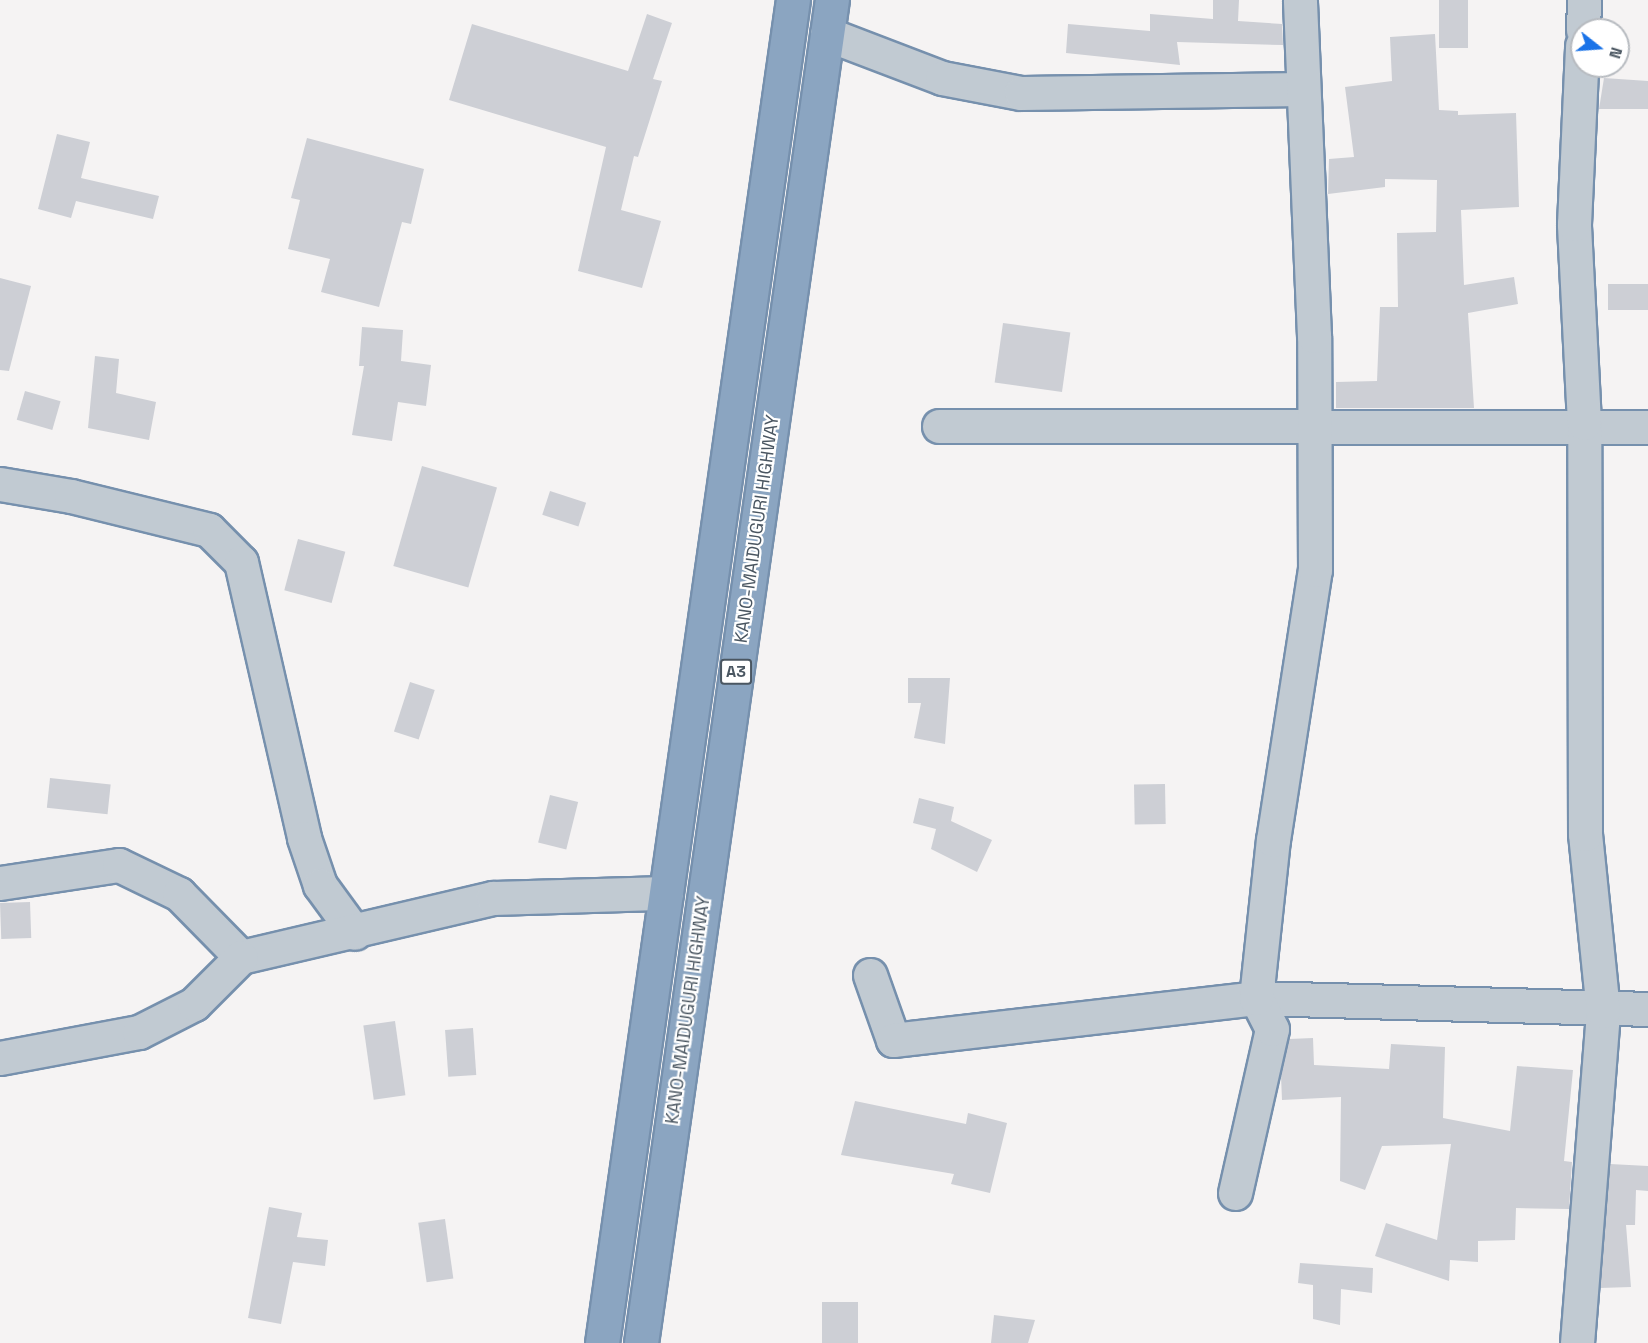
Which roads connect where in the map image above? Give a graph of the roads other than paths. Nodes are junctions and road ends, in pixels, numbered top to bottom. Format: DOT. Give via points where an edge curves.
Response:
graph roads {
  1 [pos="793,0"];
  2 [pos="832,0"];
  3 [pos="1300,0"];
  4 [pos="1584,0"];
  5 [pos="1583,18"];
  6 [pos="827,34"];
  7 [pos="1581,78"];
  8 [pos="1303,89"];
  9 [pos="756,260"];
  10 [pos="794,265"];
  11 [pos="1584,423"];
  12 [pos="939,426"];
  13 [pos="1648,427"];
  14 [pos="1314,430"];
  15 [pos="0,484"];
  16 [pos="0,883"];
  17 [pos="666,893"];
  18 [pos="356,933"];
  19 [pos="241,957"];
  20 [pos="870,975"];
  21 [pos="1256,998"];
  22 [pos="1648,1009"];
  23 [pos="1603,1011"];
  24 [pos="0,1058"];
  25 [pos="1234,1192"];
  26 [pos="602,1343"];
  27 [pos="641,1343"];
  28 [pos="1577,1343"];
  1 -- 9 [label="highway, A3"];
  2 -- 6 [label="highway, KANO-MAIDUGURI HIGHWAY / A3"];
  3 -- 8 [label="street"];
  4 -- 5 [label="street"];
  6 -- 8 [label="street" via="942,78 1021,93"];
  6 -- 10 [label="highway, KANO-MAIDUGURI HIGHWAY / A3"];
  7 -- 11 [label="street" via="1574,224"];
  8 -- 14 [label="street"];
  9 -- 10 [label="highway"];
  9 -- 17 [label="highway, A3"];
  10 -- 27 [label="highway, KANO-MAIDUGURI HIGHWAY / A3"];
  11 -- 13 [label="street"];
  11 -- 14 [label="street"];
  11 -- 23 [label="street" via="1585,834"];
  12 -- 14 [label="street"];
  14 -- 21 [label="street" via="1315,570 1273,840"];
  15 -- 18 [label="street" via="71,496 209,530 241,562 304,838 320,885"];
  16 -- 19 [label="street" via="119,865 179,894"];
  17 -- 18 [label="street" via="494,898"];
  17 -- 26 [label="highway, A3"];
  18 -- 19 [label="street"];
  19 -- 24 [label="street" via="194,1004 139,1032"];
  20 -- 21 [label="street" via="893,1040"];
  21 -- 23 [label="street"];
  21 -- 25 [label="street" via="1272,1029"];
  22 -- 23 [label="street"];
  23 -- 28 [label="street"];
}
